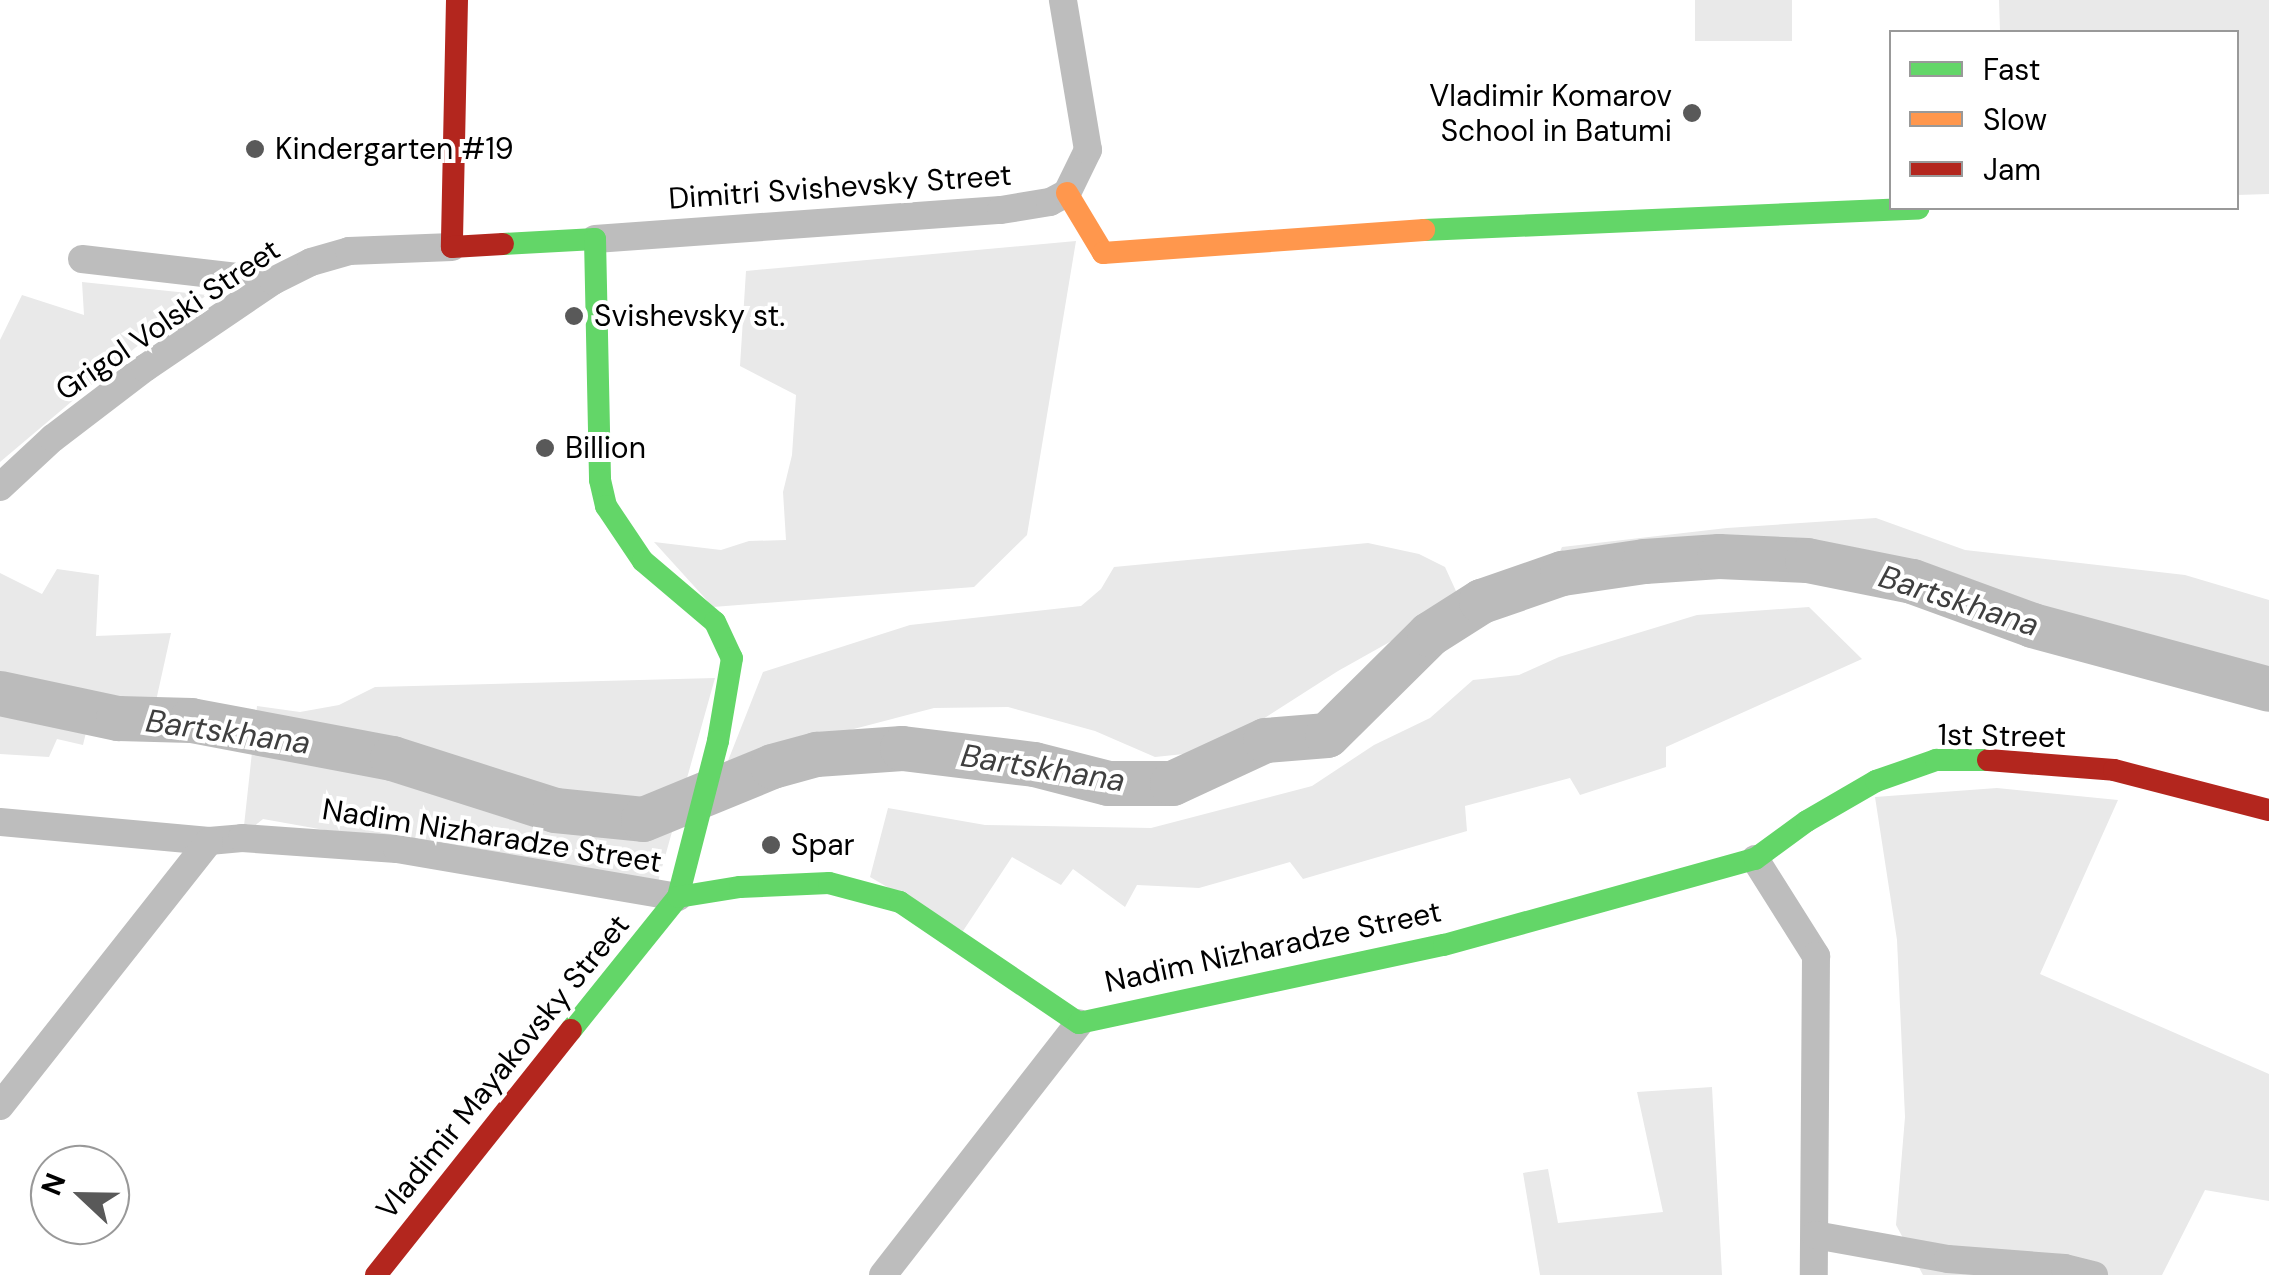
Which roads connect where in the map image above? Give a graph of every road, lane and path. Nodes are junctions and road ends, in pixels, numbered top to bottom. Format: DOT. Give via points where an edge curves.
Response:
graph roads {
  1 [pos="458,0"];
  2 [pos="1063,0"];
  3 [pos="1066,194"];
  4 [pos="1889,209"];
  5 [pos="595,239"];
  6 [pos="452,247"];
  7 [pos="82,259"];
  8 [pos="274,281"];
  9 [pos="0,487"];
  10 [pos="2269,810"];
  11 [pos="0,822"];
  12 [pos="209,841"];
  13 [pos="1755,859"];
  14 [pos="678,897"];
  15 [pos="1079,1022"];
  16 [pos="0,1106"];
  17 [pos="1815,1236"];
  18 [pos="376,1275"];
  19 [pos="883,1275"];
  20 [pos="1814,1275"];
  21 [pos="2094,1275"];
  1 -- 6 [label="main road"];
  2 -- 3 [label="street" via="1088,150"];
  3 -- 4 [label="main road" via="1103,253 1520,223"];
  3 -- 5 [label="street, Dimitri Svishevsky Street" via="1001,210"];
  5 -- 6 [label="main road, Dimitri Svishevsky Street"];
  5 -- 14 [label="main road" via="600,480 615,525 643,561 714,622 732,658"];
  6 -- 8 [label="street, Grigol Volski Street" via="349,251"];
  7 -- 8 [label="street"];
  8 -- 9 [label="street, Grigol Volski Street" via="146,368"];
  10 -- 13 [label="main road, 1st Street" via="2114,770 1936,760 1876,782"];
  11 -- 12 [label="street, Nadim Nizharadze Street"];
  12 -- 14 [label="street, Nadim Nizharadze Street" via="262,838 397,849"];
  12 -- 16 [label="street"];
  13 -- 15 [label="main road, Nadim Nizharadze Street" via="1444,944"];
  13 -- 17 [label="street" via="1816,956"];
  14 -- 15 [label="main road, Nadim Nizharadze Street" via="740,886 829,883 900,902"];
  14 -- 18 [label="main road, Vladimir Mayakovsky Street"];
  15 -- 19 [label="street"];
  17 -- 20 [label="street"];
  17 -- 21 [label="street"];
}
